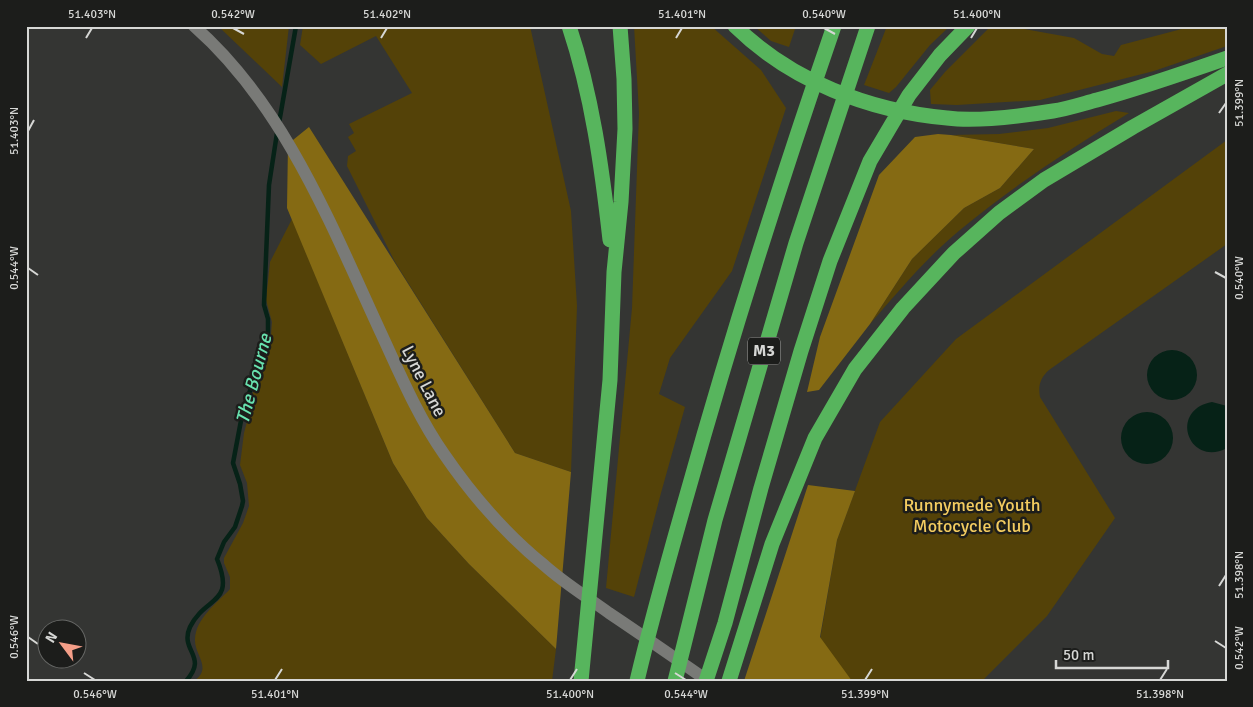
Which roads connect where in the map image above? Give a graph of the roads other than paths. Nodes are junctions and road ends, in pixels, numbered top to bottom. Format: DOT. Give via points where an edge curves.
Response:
graph roads {
  1 [pos="194,26"];
  2 [pos="569,26"];
  3 [pos="620,26"];
  4 [pos="735,26"];
  5 [pos="834,26"];
  6 [pos="868,26"];
  7 [pos="968,26"];
  8 [pos="1227,58"];
  9 [pos="1227,74"];
  10 [pos="614,272"];
  11 [pos="581,681"];
  12 [pos="637,681"];
  13 [pos="675,681"];
  14 [pos="707,681"];
  15 [pos="729,681"];
  1 -- 14 [label="street, Lyne Lane" via="217,47 270,114 288,144 312,186 402,378 443,453 488,510 543,565"];
  2 -- 10 [label="highway" via="589,96"];
  3 -- 10 [label="highway" via="625,129"];
  4 -- 8 [label="highway" via="767,53 816,82 856,100 948,119 996,118 1054,111 1146,86"];
  5 -- 12 [label="highway, M3" via="787,162 727,356"];
  6 -- 13 [label="highway, M3" via="796,244 716,520"];
  7 -- 14 [label="highway" via="909,95 870,161 830,260 760,488"];
  9 -- 15 [label="highway" via="1132,126 1044,180 999,213 954,253 903,308 856,369 815,438 772,544"];
  10 -- 11 [label="highway" via="610,380"];
}
